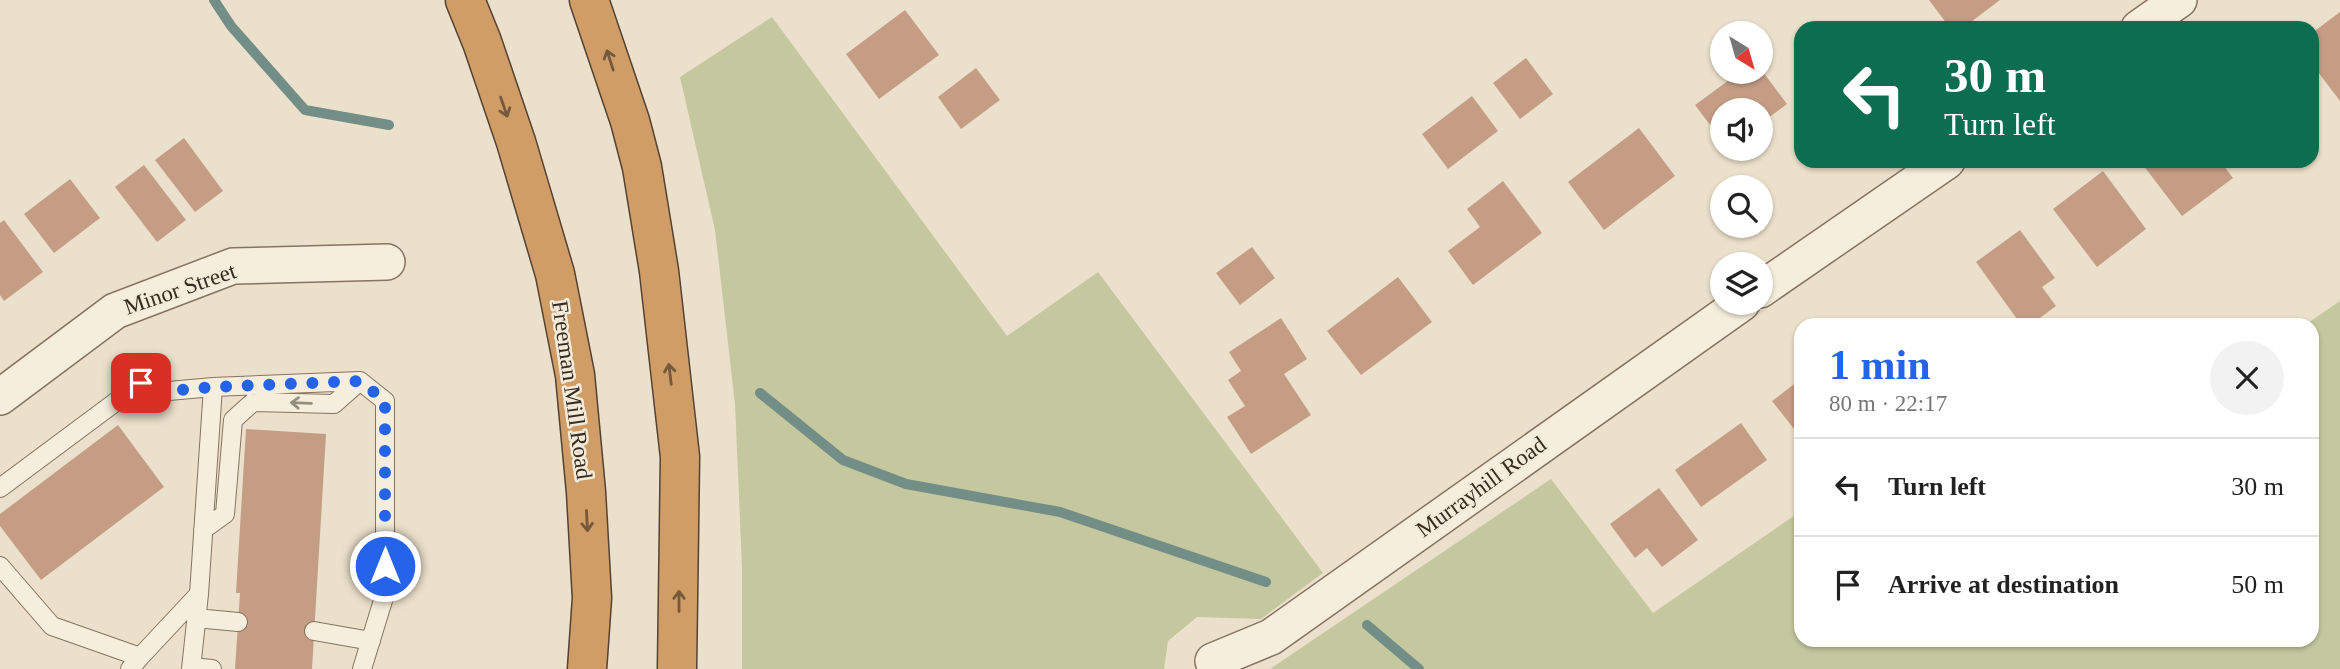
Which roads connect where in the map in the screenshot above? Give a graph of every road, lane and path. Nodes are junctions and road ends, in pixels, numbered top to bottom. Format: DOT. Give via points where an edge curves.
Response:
graph roads {
  1 [pos="465,0"];
  2 [pos="589,0"];
  3 [pos="2179,0"];
  4 [pos="2148,21"];
  5 [pos="1937,168"];
  6 [pos="387,262"];
  7 [pos="1773,281"];
  8 [pos="1725,315"];
  9 [pos="360,381"];
  10 [pos="213,387"];
  11 [pos="0,397"];
  12 [pos="0,488"];
  13 [pos="203,530"];
  14 [pos="0,565"];
  15 [pos="199,594"];
  16 [pos="197,618"];
  17 [pos="238,622"];
  18 [pos="314,631"];
  19 [pos="370,641"];
  20 [pos="1213,661"];
  21 [pos="135,663"];
  22 [pos="192,668"];
  23 [pos="212,669"];
  24 [pos="362,669"];
  25 [pos="587,669"];
  26 [pos="677,669"];
  1 -- 25 [label="highway, Freeman Mill Road, one-way" via="516,142 555,274 575,375 592,598"];
  26 -- 2 [label="highway, one-way" via="680,457 659,271 642,167"];
  3 -- 4 [label="street"];
  5 -- 7 [label="street"];
  6 -- 11 [label="street, Minor Street" via="233,266 115,311"];
  8 -- 20 [label="street, Murrayhill Road" via="1272,637"];
  9 -- 10 [label="lane"];
  9 -- 13 [label="lane, one-way" via="334,404 253,402 233,420 225,514"];
  9 -- 19 [label="lane" via="385,401 385,594"];
  10 -- 12 [label="lane" via="169,391 141,383"];
  10 -- 13 [label="lane"];
  13 -- 15 [label="lane"];
  14 -- 21 [label="lane" via="52,626"];
  15 -- 16 [label="lane"];
  15 -- 21 [label="lane"];
  16 -- 17 [label="lane"];
  16 -- 22 [label="lane"];
  18 -- 19 [label="lane"];
  19 -- 24 [label="lane"];
  22 -- 23 [label="lane"];
}
